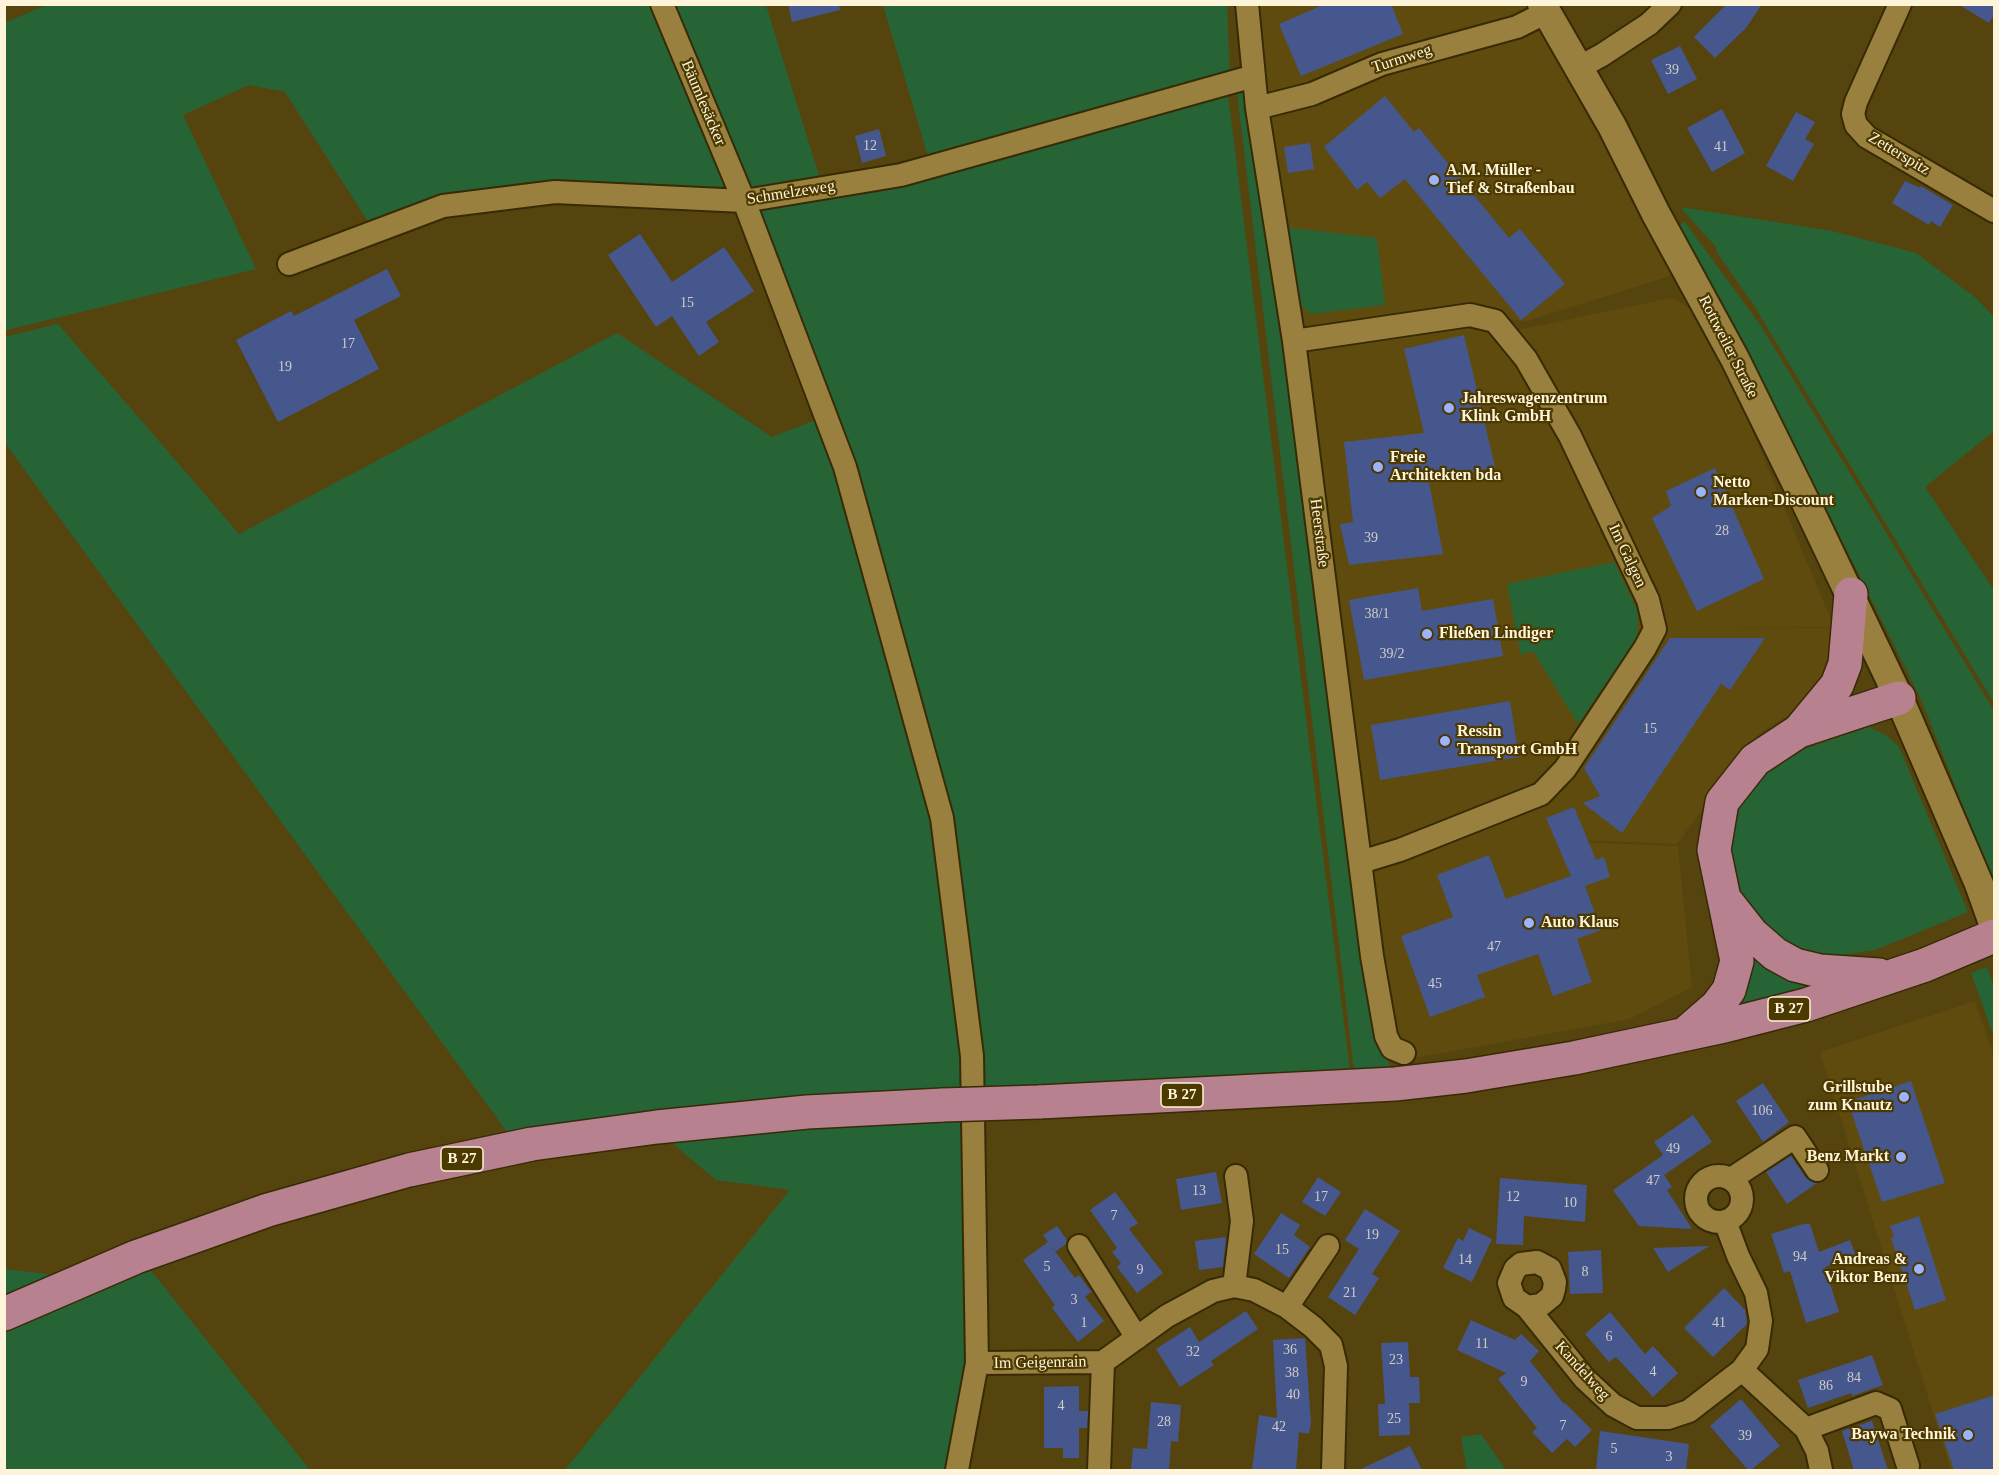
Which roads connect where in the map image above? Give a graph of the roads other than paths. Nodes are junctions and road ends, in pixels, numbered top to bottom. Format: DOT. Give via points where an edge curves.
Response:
graph roads {
  1 [pos="662,4"];
  2 [pos="1247,4"];
  3 [pos="1671,4"];
  4 [pos="1900,4"];
  5 [pos="1545,8"];
  6 [pos="1580,67"];
  7 [pos="1254,76"];
  8 [pos="1257,108"];
  9 [pos="744,201"];
  10 [pos="1995,211"];
  11 [pos="289,264"];
  12 [pos="1294,341"];
  13 [pos="1851,594"];
  14 [pos="1899,698"];
  15 [pos="1799,731"];
  16 [pos="1360,862"];
  17 [pos="1723,897"];
  18 [pos="1995,926"];
  19 [pos="1995,936"];
  20 [pos="1892,977"];
  21 [pos="1684,1035"];
  22 [pos="1399,1069"];
  23 [pos="1817,1170"];
  24 [pos="1236,1176"];
  25 [pos="1731,1179"];
  26 [pos="1725,1221"];
  27 [pos="1079,1246"];
  28 [pos="1328,1246"];
  29 [pos="1234,1286"];
  30 [pos="1287,1307"];
  31 [pos="1527,1307"];
  32 [pos="4,1314"];
  33 [pos="1137,1338"];
  34 [pos="1103,1362"];
  35 [pos="977,1363"];
  36 [pos="1742,1371"];
  37 [pos="1806,1430"];
  38 [pos="1908,1466"];
  39 [pos="957,1470"];
  40 [pos="1099,1470"];
  41 [pos="1332,1470"];
  42 [pos="1341,1470"];
  43 [pos="1821,1470"];
  1 -- 9 [label="street, Bäumlesäcker"];
  2 -- 7 [label="street, Heerstraße"];
  3 -- 6 [label="street" via="1649,24"];
  4 -- 10 [label="street, Zetterspitz" via="1856,102 1856,124 1867,138"];
  5 -- 6 [label="street, Rottweiler Straße"];
  5 -- 8 [label="street, Turmweg" via="1517,27 1382,64 1312,94"];
  6 -- 13 [label="street, Rottweiler Straße" via="1730,349"];
  7 -- 8 [label="street, Heerstraße"];
  7 -- 9 [label="street, Schmelzeweg" via="902,175"];
  8 -- 12 [label="street, Heerstraße"];
  9 -- 11 [label="street, Schmelzeweg" via="555,192 443,206"];
  9 -- 35 [label="street, Bäumlesäcker" via="845,466 942,819 972,1056"];
  12 -- 16 [label="street, Heerstraße"];
  12 -- 16 [label="street, Im Galgen" via="1470,315 1495,321 1526,358 1570,436 1648,600 1655,629 1565,769 1542,794"];
  13 -- 14 [label="street, Rottweiler Straße"];
  13 -- 15 [label="main road" via="1845,664 1837,685"];
  14 -- 15 [label="main road"];
  14 -- 18 [label="street, Rottweiler Straße"];
  15 -- 17 [label="main road" via="1755,760 1722,802 1714,850"];
  16 -- 22 [label="street, Heerstraße" via="1386,1036"];
  17 -- 20 [label="main road" via="1752,934 1795,965"];
  17 -- 21 [label="main road" via="1737,961 1729,990"];
  19 -- 20 [label="main road, B 27"];
  20 -- 21 [label="main road, B 27" via="1806,1005"];
  21 -- 22 [label="main road, B 27" via="1466,1076"];
  22 -- 32 [label="main road, B 27, bridge" via="1324,1089 807,1112 532,1144 410,1170 268,1210 136,1257"];
  23 -- 25 [label="street" via="1795,1137"];
  24 -- 29 [label="street" via="1242,1221"];
  25 -- 26 [label="street" via="1738,1184 1743,1199 1737,1213"];
  25 -- 26 [label="street" via="1709,1178 1696,1197 1705,1216"];
  26 -- 36 [label="street" via="1756,1293 1761,1321 1756,1349"];
  27 -- 33 [label="street"];
  28 -- 30 [label="street"];
  29 -- 30 [label="street" via="1254,1290"];
  29 -- 33 [label="street, Im Geigenrain" via="1213,1291"];
  30 -- 41 [label="street" via="1331,1345 1336,1366"];
  31 -- 36 [label="street, Kandelweg" via="1585,1379 1613,1405 1637,1418 1668,1418 1689,1411"];
  33 -- 34 [label="street, Im Geigenrain"];
  34 -- 35 [label="street, Im Geigenrain"];
  34 -- 40 [label="street, Im Geigenrain"];
  35 -- 39 [label="street, Bäumlesäcker"];
  36 -- 37 [label="street"];
  37 -- 38 [label="street" via="1876,1403 1890,1409"];
  37 -- 43 [label="street"];
  41 -- 42 [label="street"];
}
